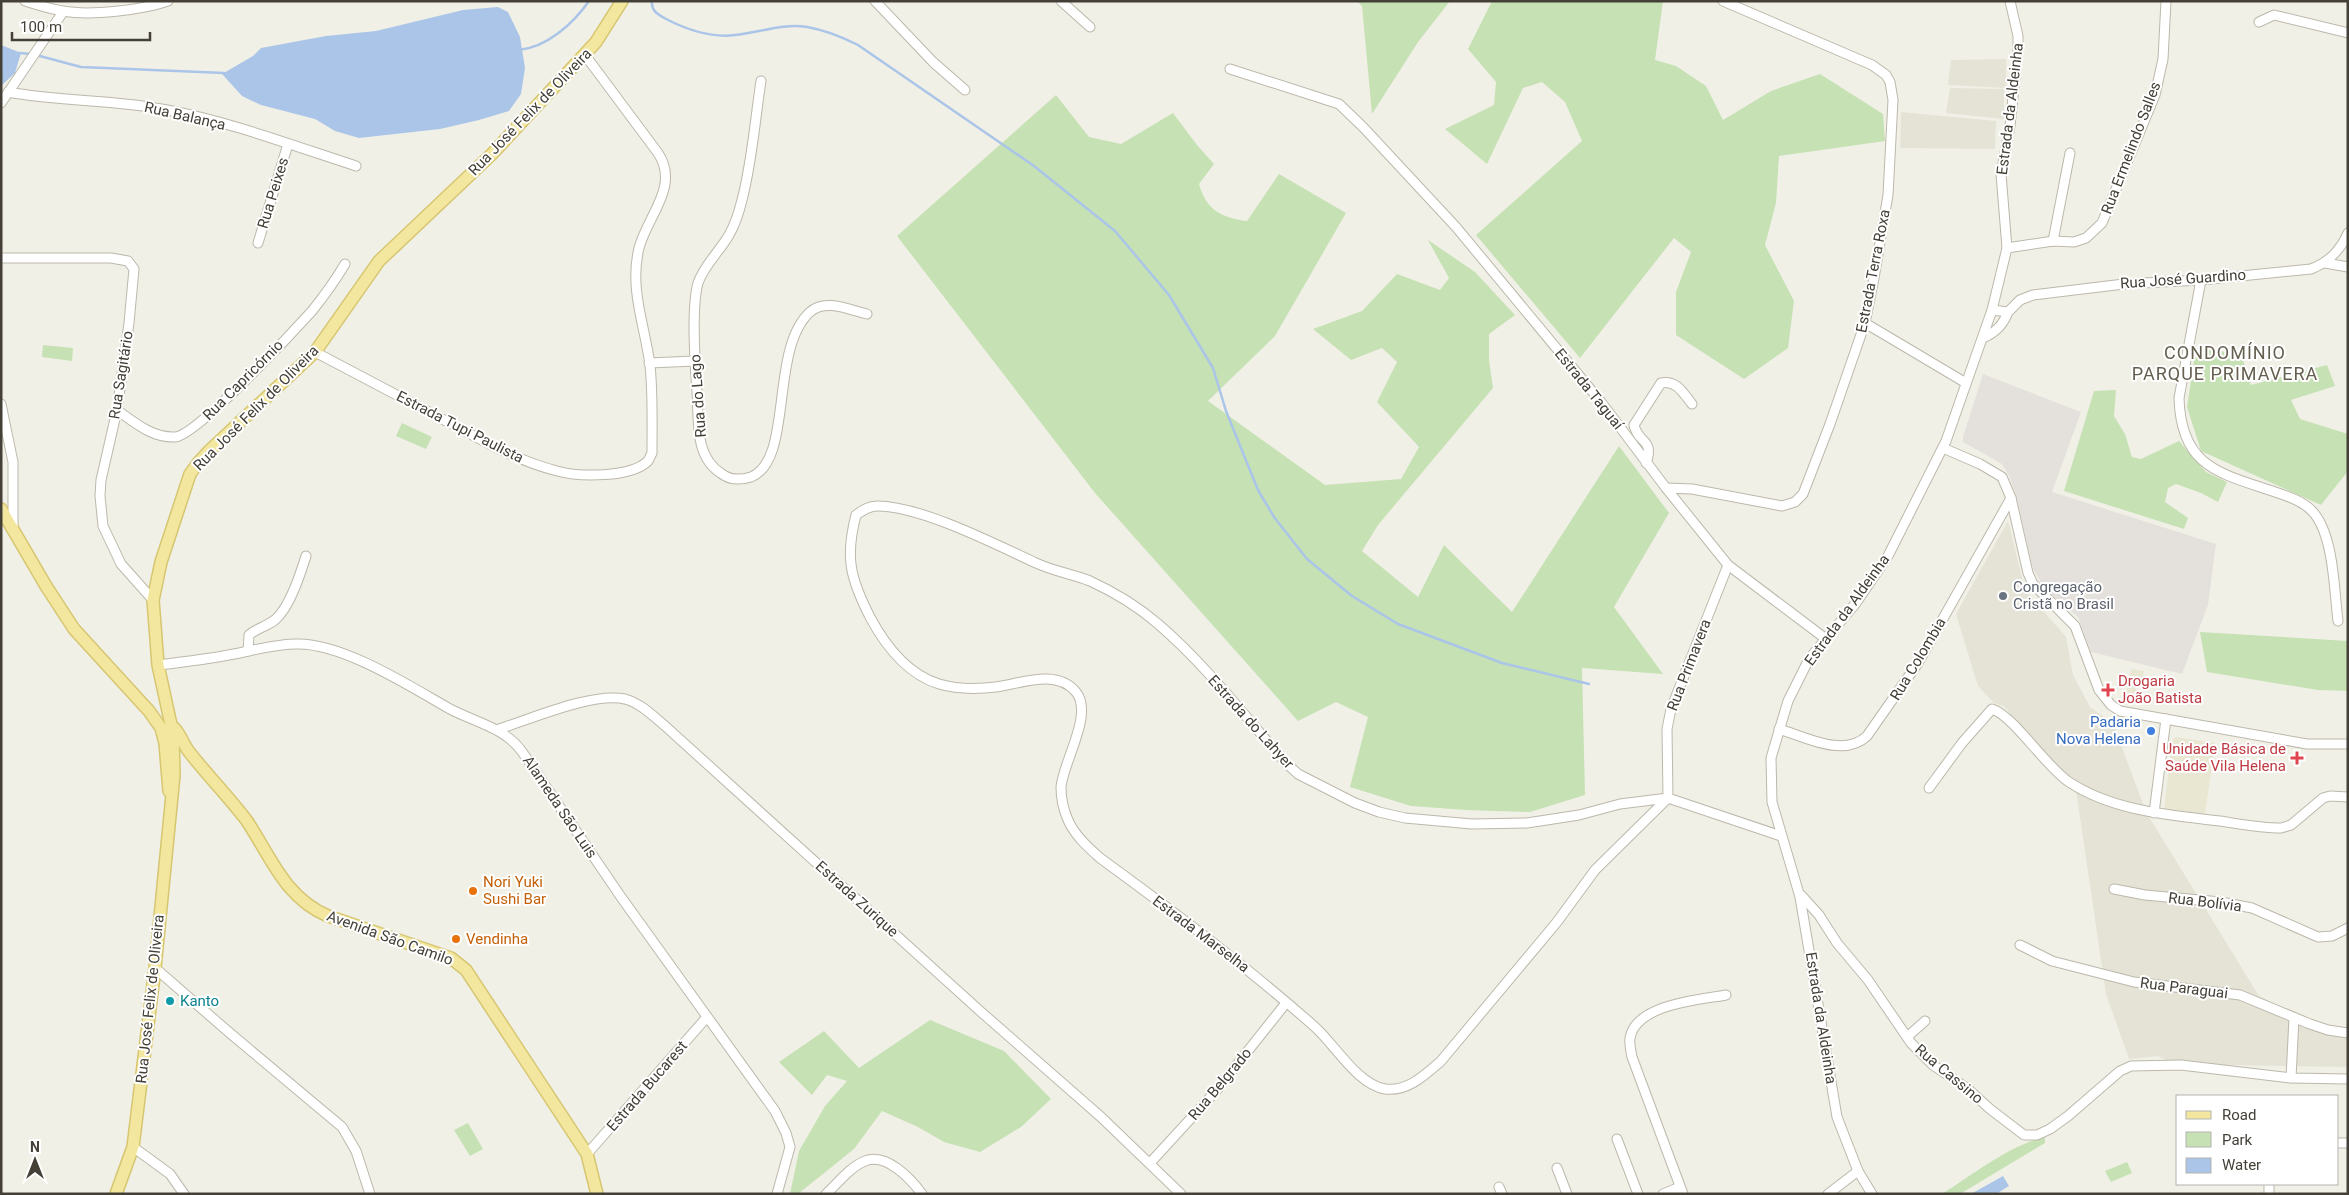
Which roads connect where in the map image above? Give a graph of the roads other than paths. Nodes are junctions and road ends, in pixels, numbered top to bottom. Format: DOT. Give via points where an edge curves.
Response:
graph roads {
  1 [pos="25,1"];
  2 [pos="168,1"];
  3 [pos="622,1"];
  4 [pos="875,1"];
  5 [pos="1061,1"];
  6 [pos="1723,1"];
  7 [pos="2010,1"];
  8 [pos="2166,1"];
  9 [pos="63,12"];
  10 [pos="2259,22"];
  11 [pos="1090,27"];
  12 [pos="2348,33"];
  13 [pos="585,55"];
  14 [pos="1230,69"];
  15 [pos="761,81"];
  16 [pos="965,90"];
  17 [pos="8,92"];
  18 [pos="1,103"];
  19 [pos="288,144"];
  20 [pos="2070,153"];
  21 [pos="356,166"];
  22 [pos="2348,233"];
  23 [pos="2053,242"];
  24 [pos="258,243"];
  25 [pos="2008,248"];
  26 [pos="1,258"];
  27 [pos="345,264"];
  28 [pos="2325,264"];
  29 [pos="2348,267"];
  30 [pos="2201,280"];
  31 [pos="1992,310"];
  32 [pos="2008,312"];
  33 [pos="867,314"];
  34 [pos="1865,323"];
  35 [pos="1983,338"];
  36 [pos="316,352"];
  37 [pos="695,361"];
  38 [pos="649,363"];
  39 [pos="1966,383"];
  40 [pos="1,404"];
  41 [pos="1692,404"];
  42 [pos="117,410"];
  43 [pos="5,441"];
  44 [pos="1943,448"];
  45 [pos="1646,463"];
  46 [pos="1666,488"];
  47 [pos="2011,498"];
  48 [pos="1,509"];
  49 [pos="856,515"];
  50 [pos="13,529"];
  51 [pos="306,556"];
  52 [pos="1728,565"];
  53 [pos="153,600"];
  54 [pos="2338,621"];
  55 [pos="1826,639"];
  56 [pos="248,651"];
  57 [pos="158,666"];
  58 [pos="2166,719"];
  59 [pos="166,727"];
  60 [pos="499,729"];
  61 [pos="1779,729"];
  62 [pos="169,743"];
  63 [pos="2348,744"];
  64 [pos="188,752"];
  65 [pos="1929,788"];
  66 [pos="2348,797"];
  67 [pos="1668,798"];
  68 [pos="2154,814"];
  69 [pos="1781,836"];
  70 [pos="2114,890"];
  71 [pos="1799,893"];
  72 [pos="2348,928"];
  73 [pos="2020,945"];
  74 [pos="155,968"];
  75 [pos="1726,995"];
  76 [pos="1286,1003"];
  77 [pos="707,1017"];
  78 [pos="2294,1018"];
  79 [pos="1925,1021"];
  80 [pos="2348,1033"];
  81 [pos="1907,1037"];
  82 [pos="2291,1078"];
  83 [pos="2348,1079"];
  84 [pos="1617,1138"];
  85 [pos="133,1147"];
  86 [pos="587,1154"];
  87 [pos="1150,1163"];
  88 [pos="1557,1168"];
  89 [pos="1858,1171"];
  90 [pos="1681,1190"];
  91 [pos="116,1194"];
  92 [pos="184,1194"];
  93 [pos="370,1194"];
  94 [pos="597,1194"];
  95 [pos="777,1194"];
  96 [pos="826,1194"];
  97 [pos="922,1194"];
  98 [pos="1181,1194"];
  99 [pos="1567,1194"];
  100 [pos="1638,1194"];
  101 [pos="1663,1194"];
  102 [pos="1828,1194"];
  103 [pos="1872,1194"];
  1 -- 9 [label="street"];
  2 -- 9 [label="street" via="113,11"];
  3 -- 13 [label="main road, Rua José Felix de Oliveira"];
  4 -- 16 [label="street" via="933,62"];
  5 -- 11 [label="street"];
  6 -- 34 [label="street, Estrada Terra Roxa" via="1872,65 1890,82 1893,128 1888,195"];
  7 -- 25 [label="street, Estrada da Aldeinha" via="2018,49 2001,174"];
  8 -- 23 [label="street, Rua Ermelindo Salles" via="2163,59 2155,95 2106,216 2086,238 2074,242"];
  9 -- 17 [label="street"];
  10 -- 12 [label="street" via="2274,16"];
  13 -- 36 [label="main road, Rua José Felix de Oliveira" via="492,154 379,261"];
  13 -- 38 [label="street, Estrada Tupi Paulista" via="666,167 667,180 639,248 636,267 636,294"];
  14 -- 45 [label="street, Estrada Taguaí" via="1338,104 1363,127 1456,227 1601,402"];
  15 -- 37 [label="street, Rua do Lago" via="742,200 729,235 699,281"];
  17 -- 18 [label="street"];
  17 -- 19 [label="street, Rua Balança" via="41,98 127,103 166,110"];
  19 -- 21 [label="street, Rua Balança"];
  19 -- 24 [label="street, Rua Peixes"];
  20 -- 23 [label="street"];
  22 -- 28 [label="street" via="2336,254"];
  23 -- 25 [label="street, Rua Ermelindo Salles"];
  25 -- 31 [label="street, Estrada da Aldeinha"];
  26 -- 42 [label="street, Rua Sagitário" via="111,258 131,264 135,275"];
  27 -- 42 [label="street, Rua Capricórnio" via="311,312 190,432 175,437 153,434"];
  28 -- 29 [label="street"];
  28 -- 30 [label="street, Rua José Guardino" via="2311,269"];
  30 -- 32 [label="street, Rua José Guardino" via="2124,284 2033,295 2020,300"];
  30 -- 54 [label="street" via="2178,398 2179,414 2193,452 2207,466 2222,474 2291,498 2311,510 2326,537"];
  31 -- 32 [label="street"];
  31 -- 35 [label="street, Estrada da Aldeinha"];
  32 -- 35 [label="street, Rua José Guardino" via="1994,333"];
  33 -- 37 [label="street, Rua do Lago" via="836,306 821,306 810,312 800,326 785,366 776,444 764,468 750,477 724,476 709,464 704,455 700,442"];
  34 -- 39 [label="street"];
  34 -- 46 [label="street, Estrada Terra Roxa" via="1803,494 1795,502 1782,506 1692,488"];
  35 -- 39 [label="street, Estrada da Aldeinha"];
  36 -- 38 [label="street, Estrada Tupi Paulista" via="513,455 558,472 586,475 614,474 646,464 650,458"];
  36 -- 53 [label="main road, Rua José Felix de Oliveira" via="210,451 190,474 161,562"];
  37 -- 38 [label="street"];
  39 -- 44 [label="street, Estrada da Aldeinha"];
  40 -- 43 [label="street"];
  41 -- 45 [label="street" via="1675,384 1661,383 1634,426 1649,447"];
  42 -- 53 [label="street, Rua Sagitário" via="101,480 103,526 121,564"];
  43 -- 50 [label="street" via="14,486"];
  44 -- 47 [label="street" via="1994,471 2007,484"];
  44 -- 55 [label="street, Estrada da Aldeinha" via="1888,556"];
  45 -- 46 [label="street, Estrada Taguaí"];
  46 -- 52 [label="street, Estrada Taguaí"];
  47 -- 58 [label="street" via="2033,584 2075,626 2099,690 2120,711"];
  47 -- 61 [label="street, Rua Colombia" via="1914,670 1867,736 1856,745 1844,747"];
  48 -- 50 [label="main road, Avenida São Camilo"];
  49 -- 67 [label="street, Estrada do Lahyer" via="865,508 876,506 927,516 1038,564 1089,581 1126,600 1186,650 1298,774 1379,812 1405,818 1472,824 1527,823"];
  49 -- 76 [label="street, Estrada Marselha" via="850,553 855,587 890,649 915,672 939,684 993,687 1040,679 1053,680 1076,692 1079,723 1061,787 1069,821 1080,839 1100,858 1264,981"];
  50 -- 59 [label="main road, Avenida São Camilo" via="74,629"];
  51 -- 56 [label="street" via="282,612 249,635"];
  52 -- 55 [label="street, Estrada Taguaí"];
  52 -- 67 [label="street, Rua Primavera" via="1671,709 1667,729"];
  53 -- 57 [label="main road, Rua José Felix de Oliveira"];
  55 -- 61 [label="street, Estrada da Aldeinha" via="1809,659 1788,701"];
  56 -- 57 [label="street, Alameda São Luis"];
  56 -- 60 [label="street, Alameda São Luis" via="299,644 333,650 472,720"];
  57 -- 59 [label="main road, Rua José Felix de Oliveira"];
  58 -- 63 [label="street" via="2300,743"];
  58 -- 68 [label="street"];
  59 -- 62 [label="main road, Rua José Felix de Oliveira"];
  59 -- 64 [label="main road, Avenida São Camilo" via="179,733"];
  60 -- 77 [label="street, Alameda São Luis" via="516,742"];
  60 -- 87 [label="street, Estrada Zurique" via="577,704 619,699 638,704"];
  61 -- 69 [label="street, Estrada da Aldeinha" via="1770,758 1770,782"];
  62 -- 64 [label="main road, Avenida São Camilo"];
  62 -- 74 [label="main road, Rua José Felix de Oliveira" via="170,802"];
  64 -- 86 [label="main road, Avenida São Camilo" via="232,801 273,866 301,900 328,916 458,962 482,992"];
  65 -- 68 [label="street" via="1992,709 2003,715 2042,759 2070,782 2097,796"];
  66 -- 68 [label="street" via="2324,798 2291,825 2281,828"];
  67 -- 69 [label="street, Estrada do Lahyer"];
  67 -- 76 [label="street, Estrada Marselha" via="1595,870 1558,922 1441,1061 1420,1079 1399,1088 1376,1086 1355,1071 1315,1027"];
  69 -- 71 [label="street, Estrada da Aldeinha"];
  70 -- 72 [label="street, Rua Bolívia" via="2252,908 2318,937 2332,936"];
  71 -- 81 [label="street, Rua Cassino" via="1868,980"];
  71 -- 89 [label="street, Estrada da Aldeinha" via="1838,1117"];
  73 -- 78 [label="street, Rua Paraguai" via="2052,961 2134,982 2240,995"];
  74 -- 85 [label="main road, Rua José Felix de Oliveira"];
  74 -- 93 [label="street" via="342,1127 356,1151"];
  75 -- 90 [label="street" via="1662,1008 1642,1020 1629,1039 1632,1057"];
  76 -- 87 [label="street, Rua Belgrado" via="1216,1091"];
  77 -- 86 [label="street, Estrada Bucarest"];
  77 -- 95 [label="street, Alameda São Luis" via="775,1111 786,1133 790,1152"];
  78 -- 80 [label="street, Rua Paraguai"];
  78 -- 82 [label="street"];
  79 -- 81 [label="street"];
  81 -- 82 [label="street, Rua Cassino" via="1933,1065 2024,1135 2044,1132 2068,1116 2120,1071 2132,1066 2181,1065"];
  82 -- 83 [label="street, Rua Cassino"];
  84 -- 100 [label="street"];
  85 -- 91 [label="main road, Rua José Felix de Oliveira"];
  85 -- 92 [label="street" via="170,1174"];
  86 -- 94 [label="main road, Avenida São Camilo"];
  87 -- 98 [label="street, Estrada Zurique"];
  88 -- 99 [label="street"];
  89 -- 102 [label="street"];
  89 -- 103 [label="street, Estrada da Aldeinha"];
  90 -- 101 [label="street"];
  96 -- 97 [label="street" via="859,1164 873,1160 890,1164"];
}
